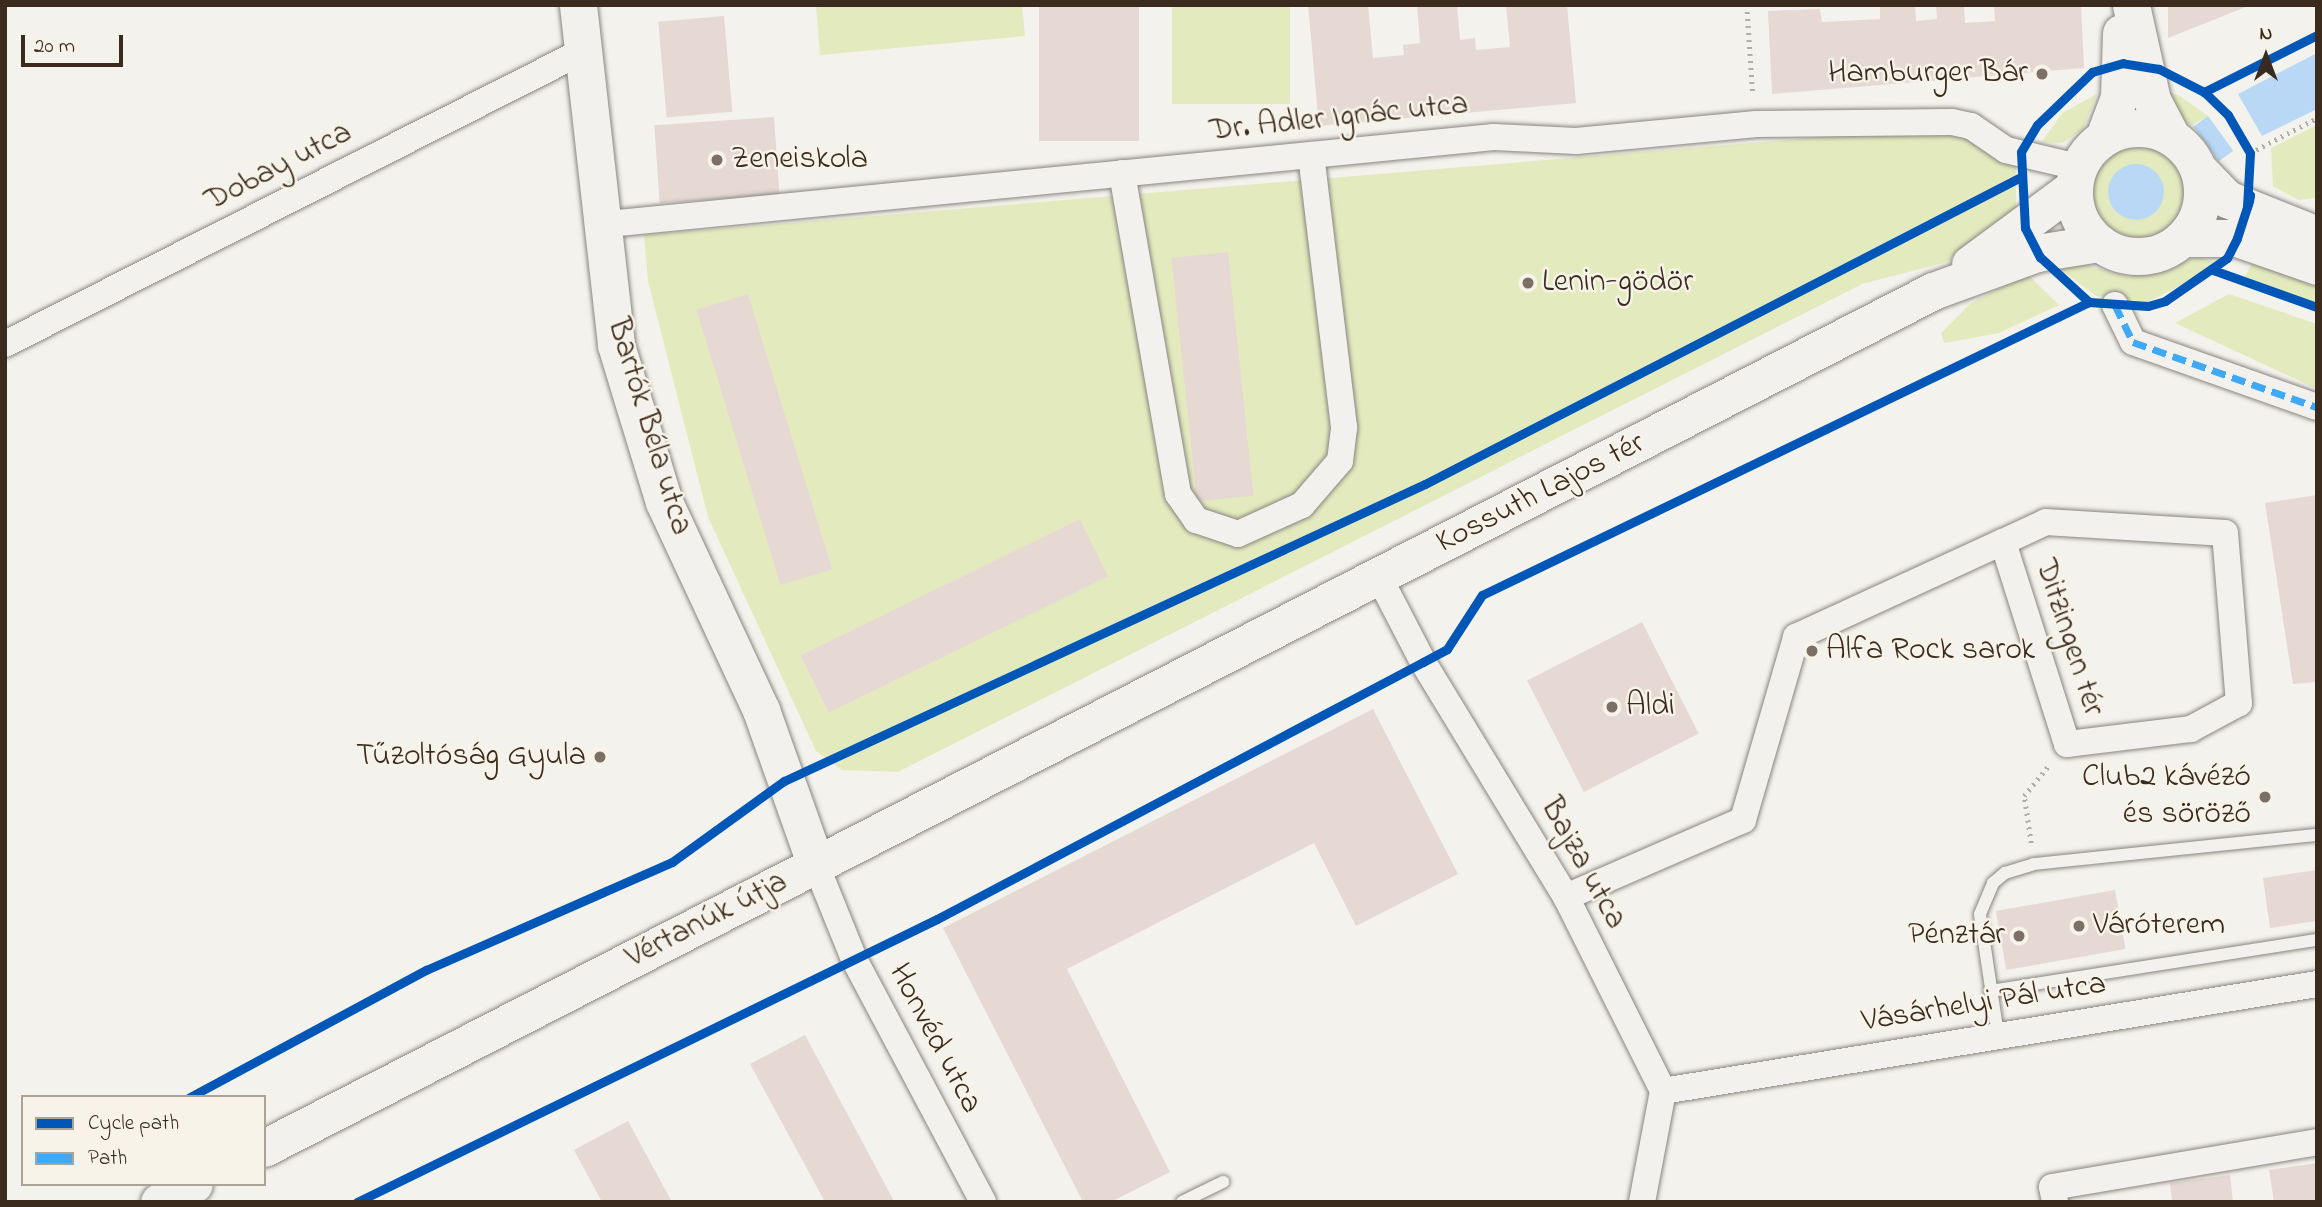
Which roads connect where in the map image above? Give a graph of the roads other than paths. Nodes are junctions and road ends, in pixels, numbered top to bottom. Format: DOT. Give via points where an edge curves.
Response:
graph roads {
  1 [pos="578,5"];
  2 [pos="2119,5"];
  3 [pos="2131,5"];
  4 [pos="583,51"];
  5 [pos="2171,136"];
  6 [pos="2104,137"];
  7 [pos="1311,155"];
  8 [pos="2199,170"];
  9 [pos="1122,173"];
  10 [pos="2076,177"];
  11 [pos="598,225"];
  12 [pos="2317,235"];
  13 [pos="2183,238"];
  14 [pos="2099,243"];
  15 [pos="2317,265"];
  16 [pos="1933,291"];
  17 [pos="2115,305"];
  18 [pos="5,344"];
  19 [pos="2317,407"];
  20 [pos="2003,542"];
  21 [pos="1379,577"];
  22 [pos="1149,695"];
  23 [pos="2317,835"];
  24 [pos="816,865"];
  25 [pos="1566,897"];
  26 [pos="2317,940"];
  27 [pos="2317,984"];
  28 [pos="1990,991"];
  29 [pos="1998,1035"];
  30 [pos="1663,1091"];
  31 [pos="2317,1142"];
  32 [pos="266,1147"];
  33 [pos="1223,1182"];
  34 [pos="190,1186"];
  35 [pos="982,1201"];
  36 [pos="159,1202"];
  37 [pos="1182,1202"];
  38 [pos="1642,1202"];
  39 [pos="2055,1202"];
  1 -- 4 [label="street, Bartók Béla utca"];
  2 -- 6 [label="street" via="2123,63"];
  3 -- 5 [label="street" via="2152,100"];
  4 -- 11 [label="street, Bartók Béla utca"];
  4 -- 18 [label="street, Dobay utca"];
  5 -- 6 [label="street" via="2131,127"];
  5 -- 8 [label="street"];
  6 -- 10 [label="street"];
  7 -- 9 [label="street, Dr. Adler Ignác utca"];
  7 -- 9 [label="street" via="1345,427 1340,461 1303,505 1238,534 1196,520 1178,495"];
  7 -- 10 [label="street, Dr. Adler Ignác utca" via="1494,137 1576,141 1756,124 1924,122 1971,126 2006,150"];
  8 -- 12 [label="street" via="2227,198"];
  8 -- 13 [label="street" via="2201,206"];
  9 -- 11 [label="street, Dr. Adler Ignác utca"];
  10 -- 14 [label="street" via="2083,225"];
  10 -- 16 [label="street, Kossuth Lajos tér"];
  11 -- 24 [label="street, Bartók Béla utca" via="616,345 664,502 761,710"];
  13 -- 14 [label="street" via="2147,256 2128,256"];
  13 -- 15 [label="street" via="2237,238"];
  14 -- 16 [label="street, Kossuth Lajos tér" via="2037,253"];
  16 -- 21 [label="street, Kossuth Lajos tér"];
  17 -- 19 [label="street" via="2133,342"];
  20 -- 20 [label="street, Ditzingen tér" via="2067,744 2192,729 2239,703 2225,533 2046,522"];
  20 -- 25 [label="street" via="1797,637 1742,820"];
  21 -- 22 [label="street, Kossuth Lajos tér"];
  21 -- 25 [label="street, Bajza utca" via="1423,662"];
  22 -- 24 [label="street, Vértanúk útja"];
  23 -- 28 [label="lane" via="2034,864 2005,873 1986,896 1980,934"];
  24 -- 32 [label="street, Vértanúk útja"];
  24 -- 35 [label="street, Honvéd utca" via="854,959"];
  25 -- 30 [label="street, Bajza utca"];
  26 -- 28 [label="lane"];
  27 -- 29 [label="street, Vásárhelyi Pál utca"];
  28 -- 29 [label="lane"];
  29 -- 30 [label="street, Vásárhelyi Pál utca"];
  30 -- 38 [label="street"];
  31 -- 39 [label="street" via="2052,1187"];
  33 -- 37 [label="lane"];
  34 -- 36 [label="street"];
}
